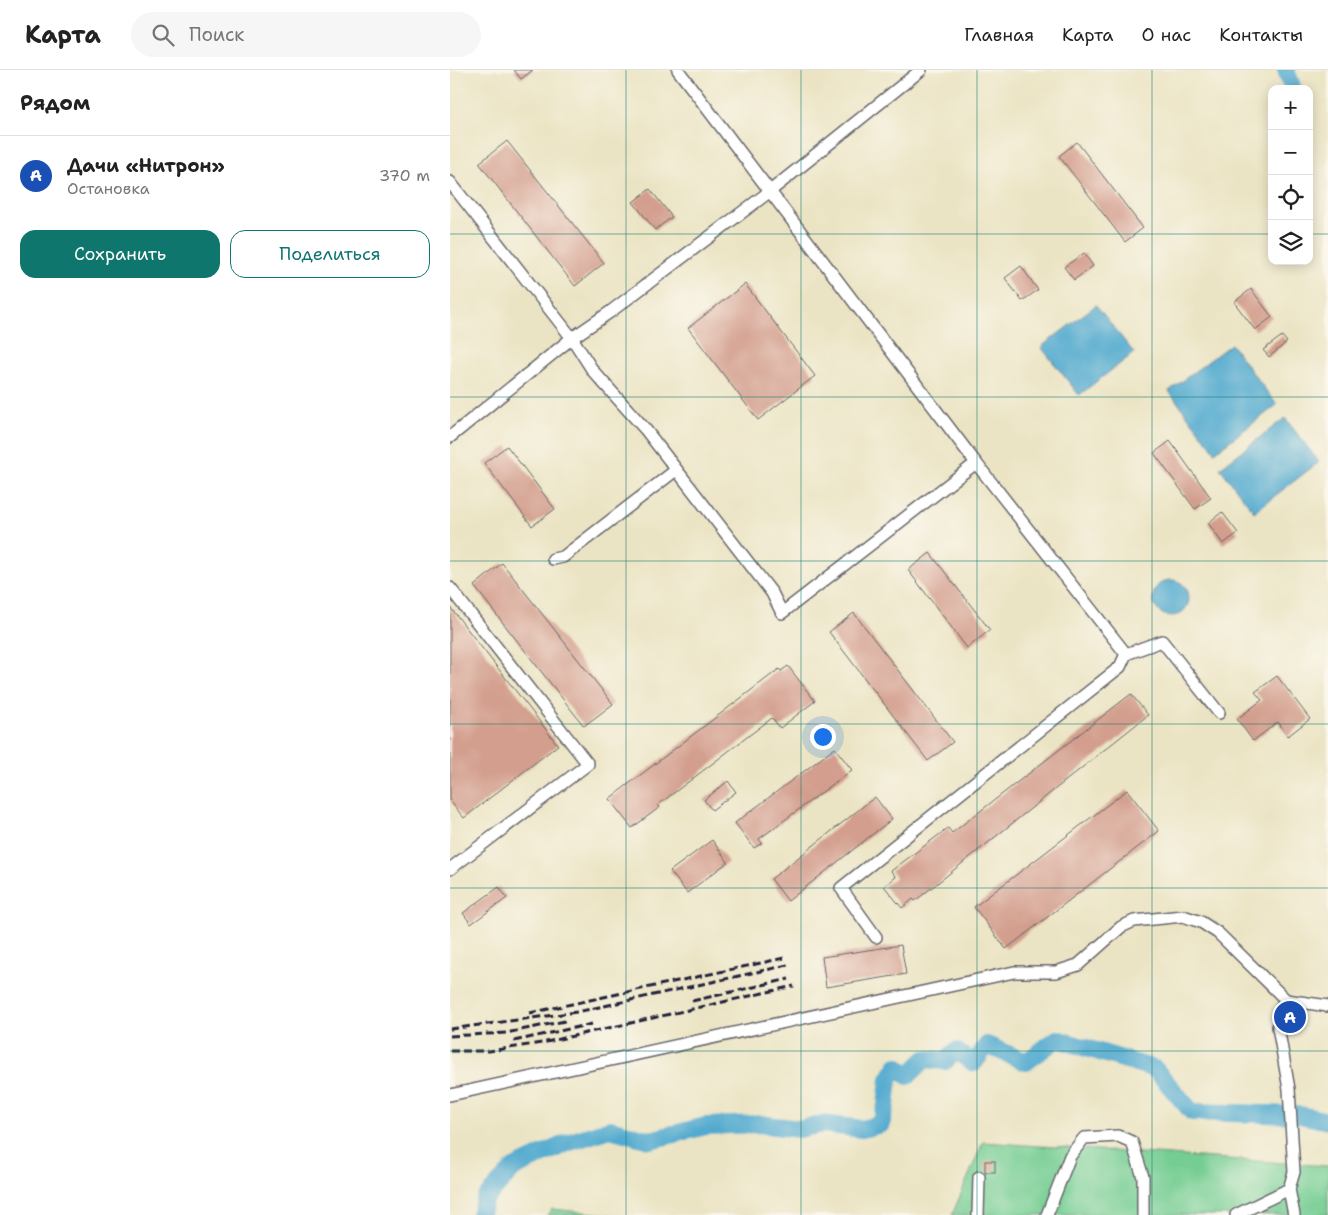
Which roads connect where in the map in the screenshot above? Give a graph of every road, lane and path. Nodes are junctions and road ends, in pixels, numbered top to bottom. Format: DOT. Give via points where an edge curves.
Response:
graph roads {
  1 [pos="678,70"];
  2 [pos="921,70"];
  3 [pos="450,182"];
  4 [pos="769,192"];
  5 [pos="572,338"];
  6 [pos="450,437"];
  7 [pos="976,462"];
  8 [pos="676,470"];
  9 [pos="553,559"];
  10 [pos="450,588"];
  11 [pos="1126,654"];
  12 [pos="1219,713"];
  13 [pos="450,870"];
  14 [pos="876,937"];
  15 [pos="1286,1000"];
  16 [pos="1328,1006"];
  17 [pos="450,1095"];
  18 [pos="979,1177"];
  19 [pos="1289,1189"];
  20 [pos="978,1215"];
  21 [pos="1047,1215"];
  22 [pos="1143,1215"];
  23 [pos="1236,1215"];
  24 [pos="1294,1215"];
  1 -- 4 [label="street"];
  2 -- 4 [label="street"];
  3 -- 5 [label="street"];
  4 -- 5 [label="street"];
  4 -- 7 [label="street"];
  5 -- 6 [label="street"];
  5 -- 8 [label="street" via="593,371 645,429"];
  7 -- 8 [label="street" via="782,613 772,593"];
  7 -- 11 [label="street"];
  8 -- 9 [label="street" via="563,557"];
  10 -- 13 [label="street" via="588,764"];
  11 -- 12 [label="street" via="1162,641"];
  11 -- 14 [label="street" via="1120,667 841,888"];
  15 -- 16 [label="street"];
  15 -- 17 [label="street" via="1218,934 1201,922 1183,916 1134,921 1115,932 1078,965 1056,972 1014,972"];
  15 -- 19 [label="street" via="1278,1027 1289,1089 1294,1172"];
  18 -- 20 [label="street"];
  19 -- 23 [label="street"];
  19 -- 24 [label="street"];
  21 -- 22 [label="street" via="1070,1156 1084,1138 1118,1136 1132,1142 1144,1177"];
}
